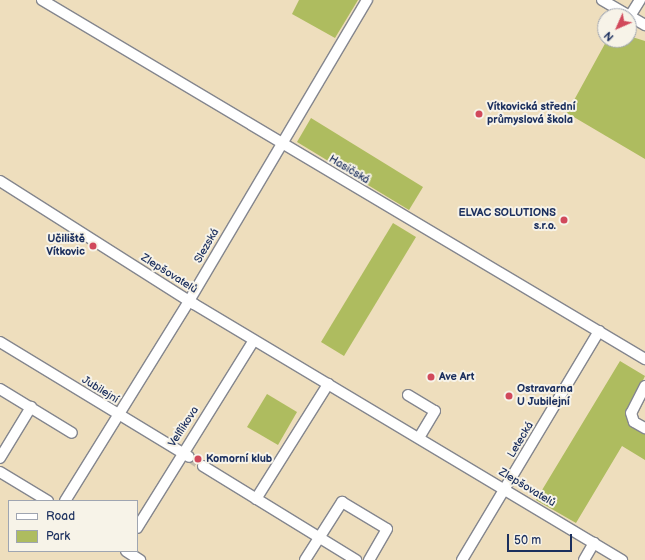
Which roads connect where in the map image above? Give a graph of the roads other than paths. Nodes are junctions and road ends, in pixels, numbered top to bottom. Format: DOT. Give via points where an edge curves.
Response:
graph roads {
  1 [pos="42,0"];
  2 [pos="367,0"];
  3 [pos="602,0"];
  4 [pos="616,8"];
  5 [pos="281,143"];
  6 [pos="0,181"];
  7 [pos="189,301"];
  8 [pos="599,331"];
  9 [pos="254,340"];
  10 [pos="0,342"];
  11 [pos="645,359"];
  12 [pos="328,384"];
  13 [pos="645,386"];
  14 [pos="0,389"];
  15 [pos="408,395"];
  16 [pos="31,408"];
  17 [pos="118,416"];
  18 [pos="645,428"];
  19 [pos="72,433"];
  20 [pos="419,438"];
  21 [pos="185,455"];
  22 [pos="0,458"];
  23 [pos="203,466"];
  24 [pos="0,472"];
  25 [pos="506,489"];
  26 [pos="256,499"];
  27 [pos="46,500"];
  28 [pos="66,500"];
  29 [pos="138,526"];
  30 [pos="319,537"];
  31 [pos="594,543"];
  32 [pos="128,552"];
  33 [pos="140,560"];
  34 [pos="305,560"];
  35 [pos="356,560"];
  36 [pos="369,560"];
  37 [pos="462,560"];
  38 [pos="584,560"];
  39 [pos="622,560"];
  1 -- 5 [label="street, Hasičská"];
  2 -- 5 [label="street, Slezská"];
  3 -- 4 [label="street"];
  5 -- 7 [label="street, Slezská"];
  5 -- 8 [label="street, Hasičská"];
  6 -- 7 [label="street, Zlepšovatelů"];
  7 -- 9 [label="street, Zlepšovatelů"];
  7 -- 17 [label="street, Slezská"];
  8 -- 11 [label="street, Hasičská"];
  8 -- 25 [label="street, Letecká"];
  9 -- 12 [label="street, Zlepšovatelů"];
  9 -- 21 [label="street, Velflíkova"];
  10 -- 17 [label="street, Jubilejní"];
  12 -- 20 [label="street, Zlepšovatelů"];
  12 -- 26 [label="street"];
  13 -- 18 [label="street" via="631,414 634,422"];
  14 -- 16 [label="street"];
  15 -- 20 [label="street" via="435,411"];
  16 -- 19 [label="street"];
  16 -- 22 [label="street"];
  17 -- 21 [label="street, Jubilejní"];
  17 -- 28 [label="street, Slezská"];
  20 -- 25 [label="street, Zlepšovatelů"];
  21 -- 29 [label="street, Velflíkova"];
  23 -- 26 [label="street"];
  24 -- 27 [label="street"];
  25 -- 31 [label="street, Zlepšovatelů"];
  25 -- 37 [label="street, Letecká"];
  26 -- 30 [label="street"];
  30 -- 34 [label="street"];
  30 -- 35 [label="street"];
  30 -- 36 [label="street" via="342,502 387,529"];
  31 -- 38 [label="street"];
  31 -- 39 [label="street, Zlepšovatelů"];
  32 -- 33 [label="street"];
}
